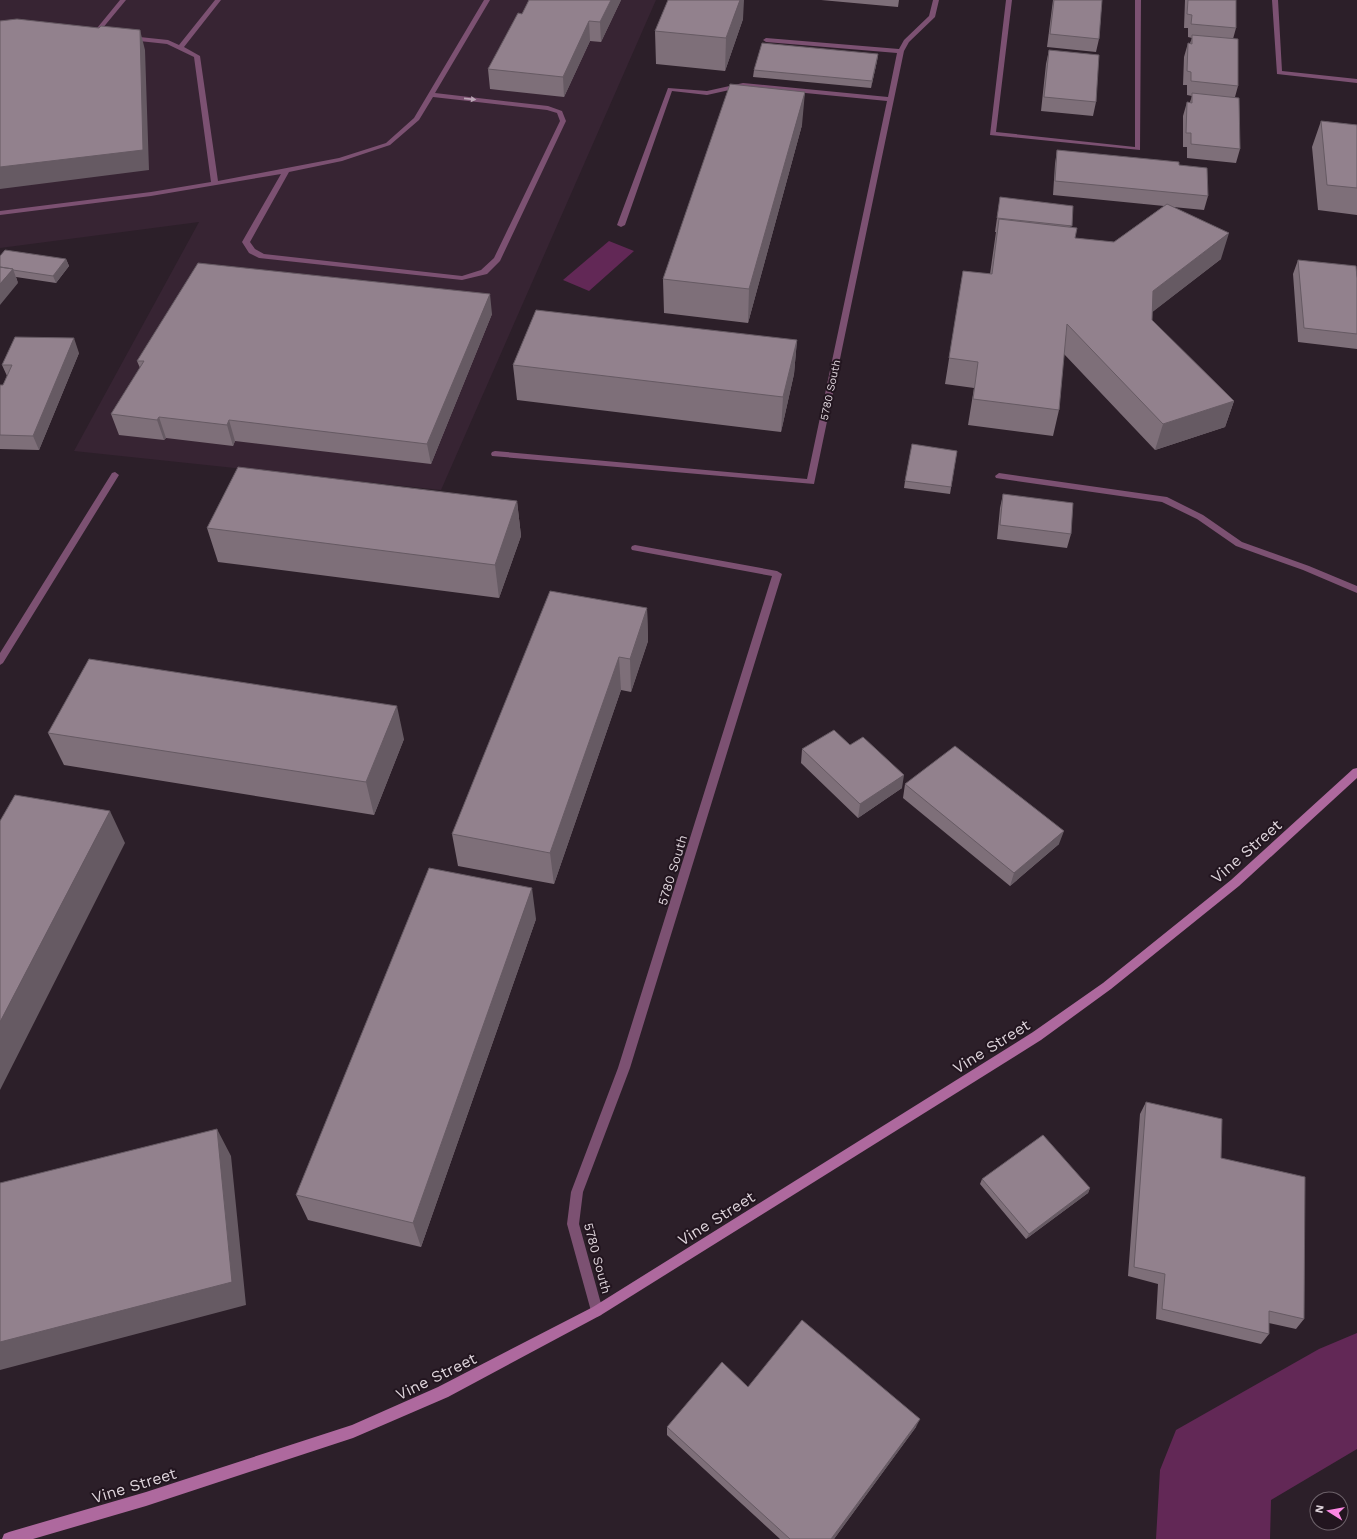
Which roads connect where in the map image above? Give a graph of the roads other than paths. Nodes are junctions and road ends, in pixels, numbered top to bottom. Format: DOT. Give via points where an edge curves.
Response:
graph roads {
  1 [pos="123,0"];
  2 [pos="218,0"];
  3 [pos="486,0"];
  4 [pos="936,0"];
  5 [pos="1009,0"];
  6 [pos="1138,0"];
  7 [pos="1275,0"];
  8 [pos="88,34"];
  9 [pos="125,38"];
  10 [pos="766,40"];
  11 [pos="180,48"];
  12 [pos="901,51"];
  13 [pos="1357,81"];
  14 [pos="432,95"];
  15 [pos="891,99"];
  16 [pos="285,172"];
  17 [pos="216,184"];
  18 [pos="0,213"];
  19 [pos="621,225"];
  20 [pos="495,454"];
  21 [pos="115,475"];
  22 [pos="999,476"];
  23 [pos="635,548"];
  24 [pos="1357,590"];
  25 [pos="0,661"];
  26 [pos="1357,772"];
  27 [pos="597,1311"];
  28 [pos="9,1539"];
  1 -- 8 [label="lane" via="99,35"];
  2 -- 11 [label="lane"];
  3 -- 14 [label="lane"];
  4 -- 12 [label="lane, 5780 South" via="932,17 906,42"];
  5 -- 6 [label="lane" via="992,134 1138,149"];
  7 -- 13 [label="lane" via="1279,73"];
  9 -- 11 [label="lane" via="168,42"];
  10 -- 12 [label="lane"];
  11 -- 17 [label="lane" via="197,56"];
  12 -- 15 [label="lane, 5780 South"];
  14 -- 16 [label="lane" via="418,119 388,144 340,160"];
  14 -- 16 [label="lane, one-way" via="548,108 560,112 563,121 498,259 484,272 462,278 262,256 252,251 246,242"];
  15 -- 19 [label="lane" via="743,86 707,93 670,89"];
  15 -- 20 [label="lane, 5780 South" via="811,482"];
  16 -- 17 [label="lane"];
  17 -- 18 [label="lane"];
  21 -- 25 [label="lane"];
  22 -- 24 [label="lane" via="1164,499 1200,518 1239,544"];
  23 -- 27 [label="lane, 5780 South" via="778,574 624,1068 577,1192 573,1224"];
  26 -- 27 [label="street, Vine Street" via="1236,883 1107,986 1037,1036"];
  27 -- 28 [label="street, Vine Street" via="443,1392 353,1431"];
}
